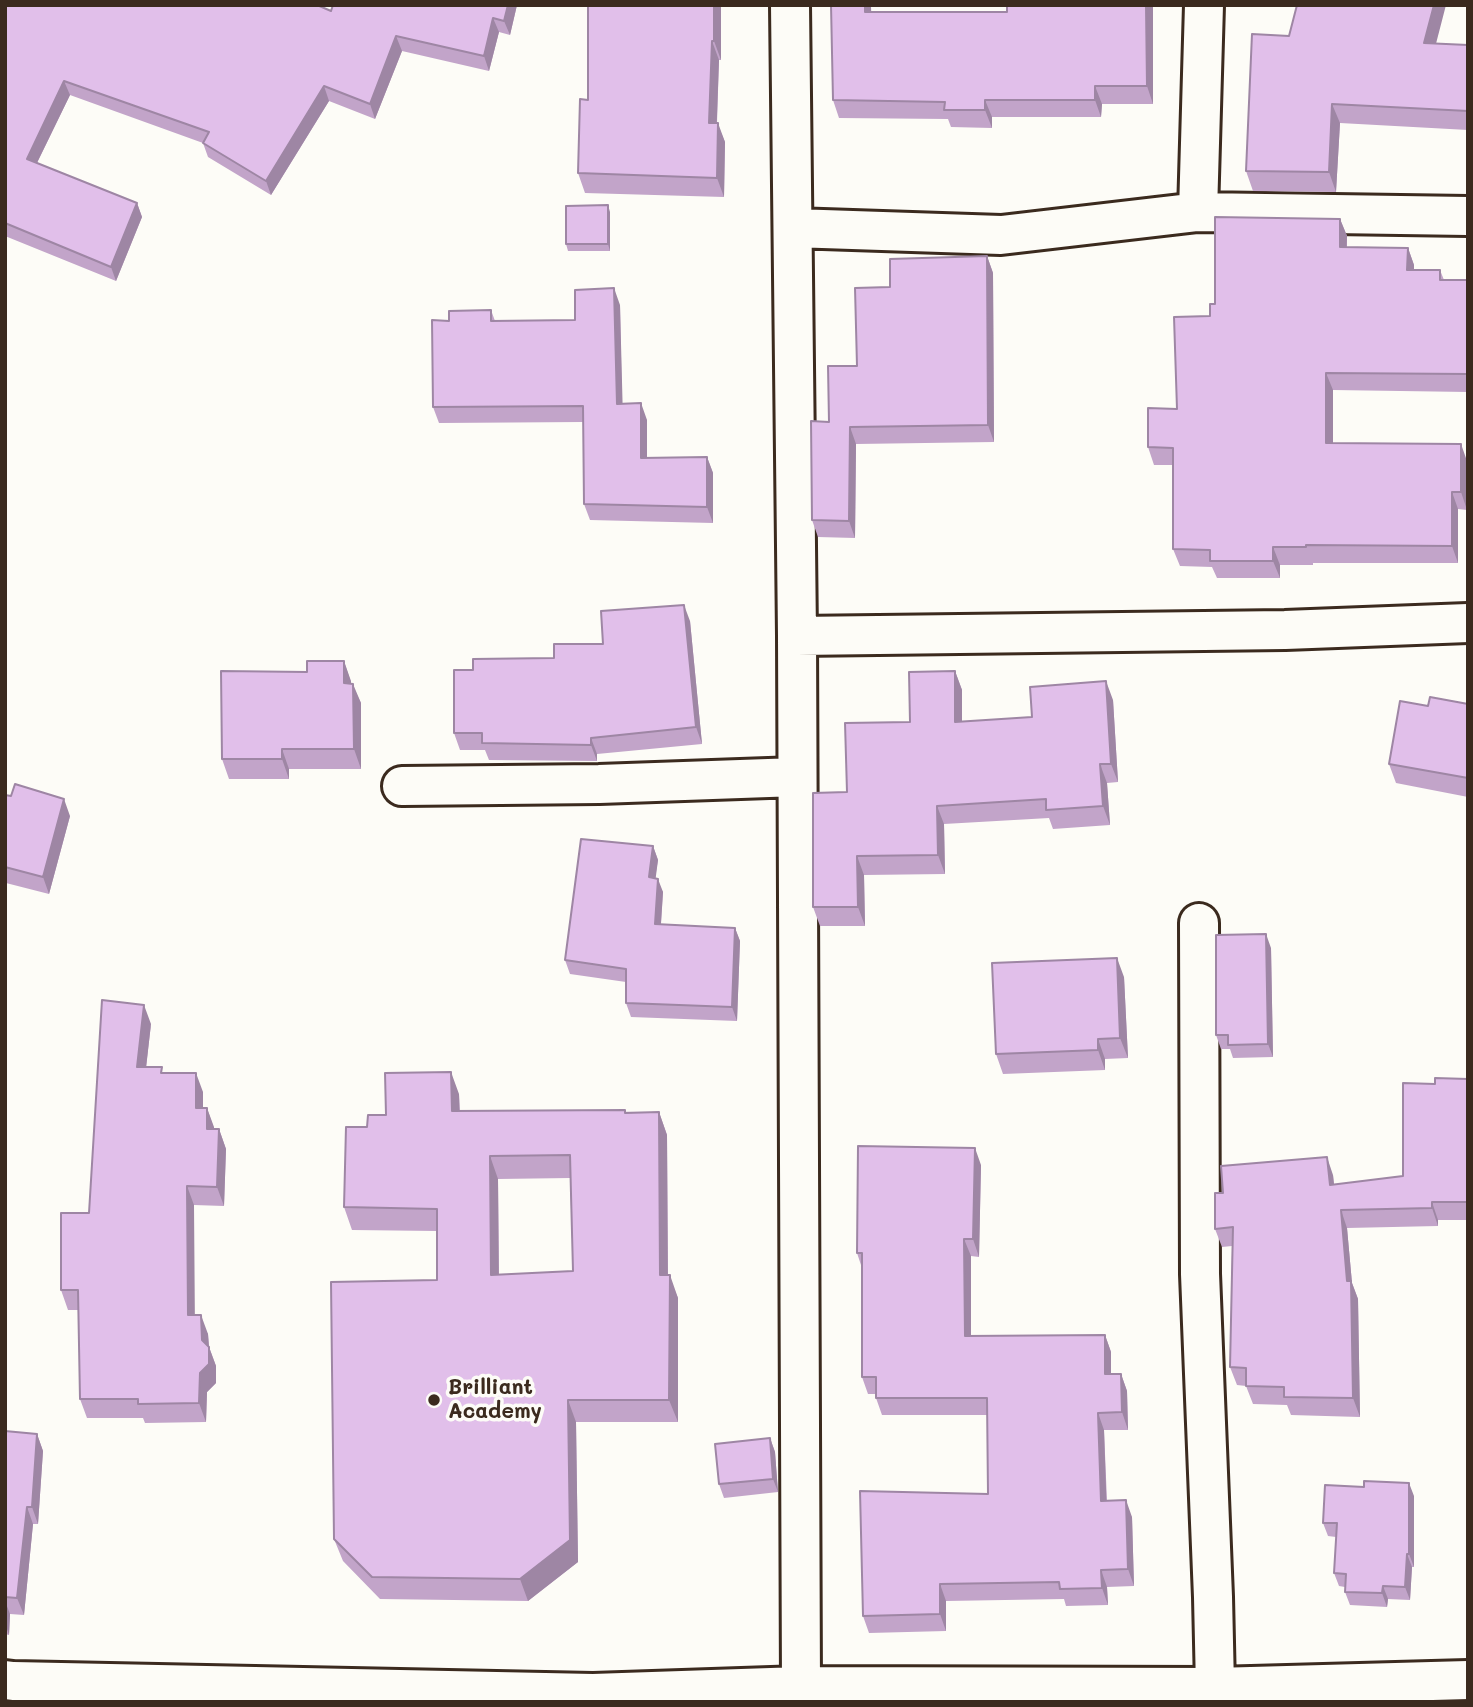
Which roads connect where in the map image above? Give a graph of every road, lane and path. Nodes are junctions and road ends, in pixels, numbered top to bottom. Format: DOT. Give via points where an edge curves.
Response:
graph roads {
  1 [pos="790,5"];
  2 [pos="1204,5"];
  3 [pos="1198,212"];
  4 [pos="1468,216"];
  5 [pos="793,228"];
  6 [pos="1468,623"];
  7 [pos="797,636"];
  8 [pos="797,777"];
  9 [pos="402,786"];
  10 [pos="1199,923"];
  11 [pos="1468,1680"];
  12 [pos="801,1686"];
  13 [pos="1215,1687"];
  14 [pos="14,1688"];
  15 [pos="1110,1694"];
  16 [pos="528,1697"];
  1 -- 5 [label="street"];
  2 -- 3 [label="street"];
  3 -- 4 [label="street"];
  3 -- 5 [label="street" via="1001,235"];
  5 -- 7 [label="street"];
  6 -- 7 [label="street"];
  7 -- 8 [label="street"];
  8 -- 9 [label="street"];
  8 -- 12 [label="street"];
  10 -- 13 [label="street" via="1200,1274"];
  11 -- 13 [label="street"];
  12 -- 15 [label="street"];
  12 -- 16 [label="street"];
  13 -- 15 [label="street"];
  14 -- 16 [label="street"];
}
